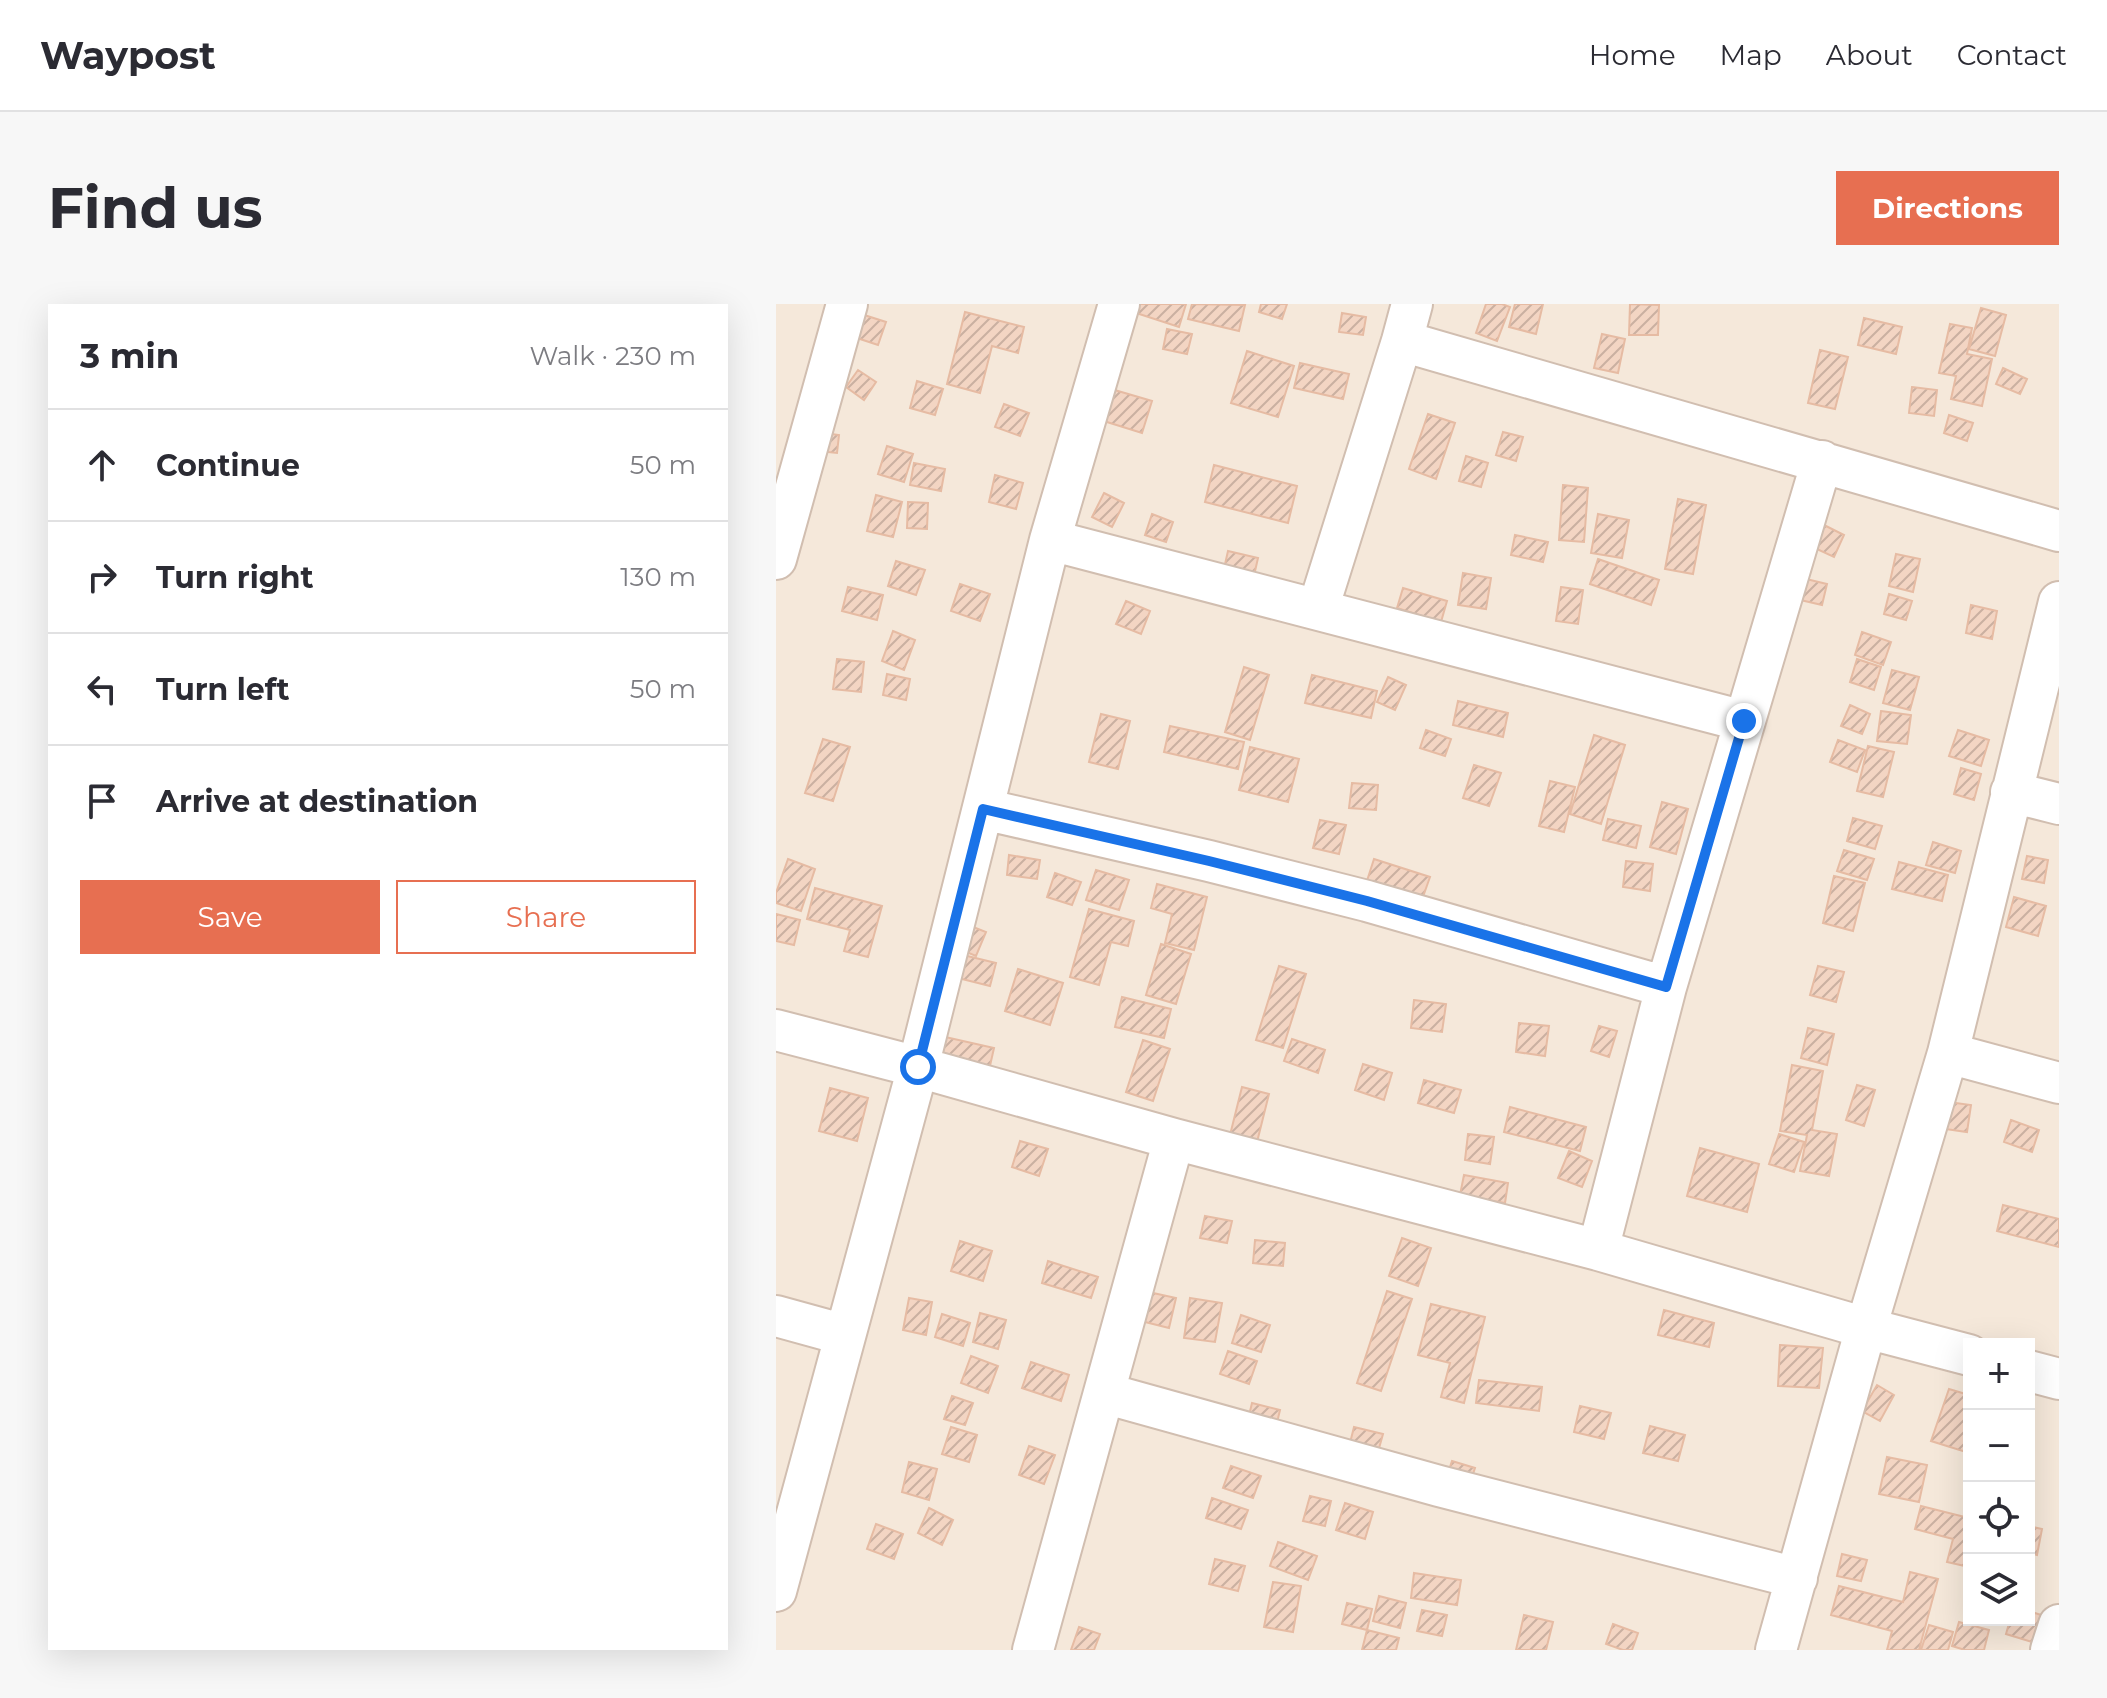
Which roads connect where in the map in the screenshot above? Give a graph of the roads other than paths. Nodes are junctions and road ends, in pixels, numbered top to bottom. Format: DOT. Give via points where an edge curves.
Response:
graph roads {
  1 [pos="847,304"];
  2 [pos="1119,304"];
  3 [pos="1407,323"];
  4 [pos="1822,461"];
  5 [pos="788,474"];
  6 [pos="2059,531"];
  7 [pos="1050,540"];
  8 [pos="776,559"];
  9 [pos="2059,602"];
  10 [pos="1318,609"];
  11 [pos="1744,721"];
  12 [pos="2011,792"];
  13 [pos="2059,804"];
  14 [pos="983,809"];
  15 [pos="1666,987"];
  16 [pos="776,1030"];
  17 [pos="1948,1053"];
  18 [pos="918,1067"];
  19 [pos="2059,1083"];
  20 [pos="1174,1139"];
  21 [pos="1598,1250"];
  22 [pos="776,1316"];
  23 [pos="1866,1328"];
  24 [pos="845,1335"];
  25 [pos="1963,1353"];
  26 [pos="2035,1373"];
  27 [pos="2059,1379"];
  28 [pos="1104,1393"];
  29 [pos="1797,1578"];
  30 [pos="776,1591"];
  31 [pos="1033,1650"];
  32 [pos="1776,1650"];
  1 -- 5 [label="street"];
  2 -- 7 [label="street"];
  3 -- 4 [label="street"];
  3 -- 10 [label="street"];
  4 -- 6 [label="street"];
  4 -- 11 [label="street"];
  5 -- 8 [label="street"];
  7 -- 10 [label="street"];
  7 -- 14 [label="street"];
  9 -- 12 [label="street"];
  10 -- 11 [label="street"];
  11 -- 15 [label="street"];
  12 -- 13 [label="street"];
  12 -- 17 [label="street"];
  14 -- 15 [label="street" via="1367,901"];
  14 -- 18 [label="street"];
  15 -- 21 [label="street"];
  16 -- 18 [label="street"];
  17 -- 19 [label="street"];
  17 -- 23 [label="street"];
  18 -- 20 [label="street"];
  18 -- 24 [label="street"];
  20 -- 21 [label="street"];
  20 -- 28 [label="street"];
  21 -- 23 [label="street"];
  22 -- 24 [label="street"];
  23 -- 25 [label="street"];
  23 -- 29 [label="street"];
  24 -- 30 [label="street"];
  26 -- 27 [label="street"];
  28 -- 29 [label="street"];
  28 -- 31 [label="street"];
  29 -- 32 [label="street"];
}
